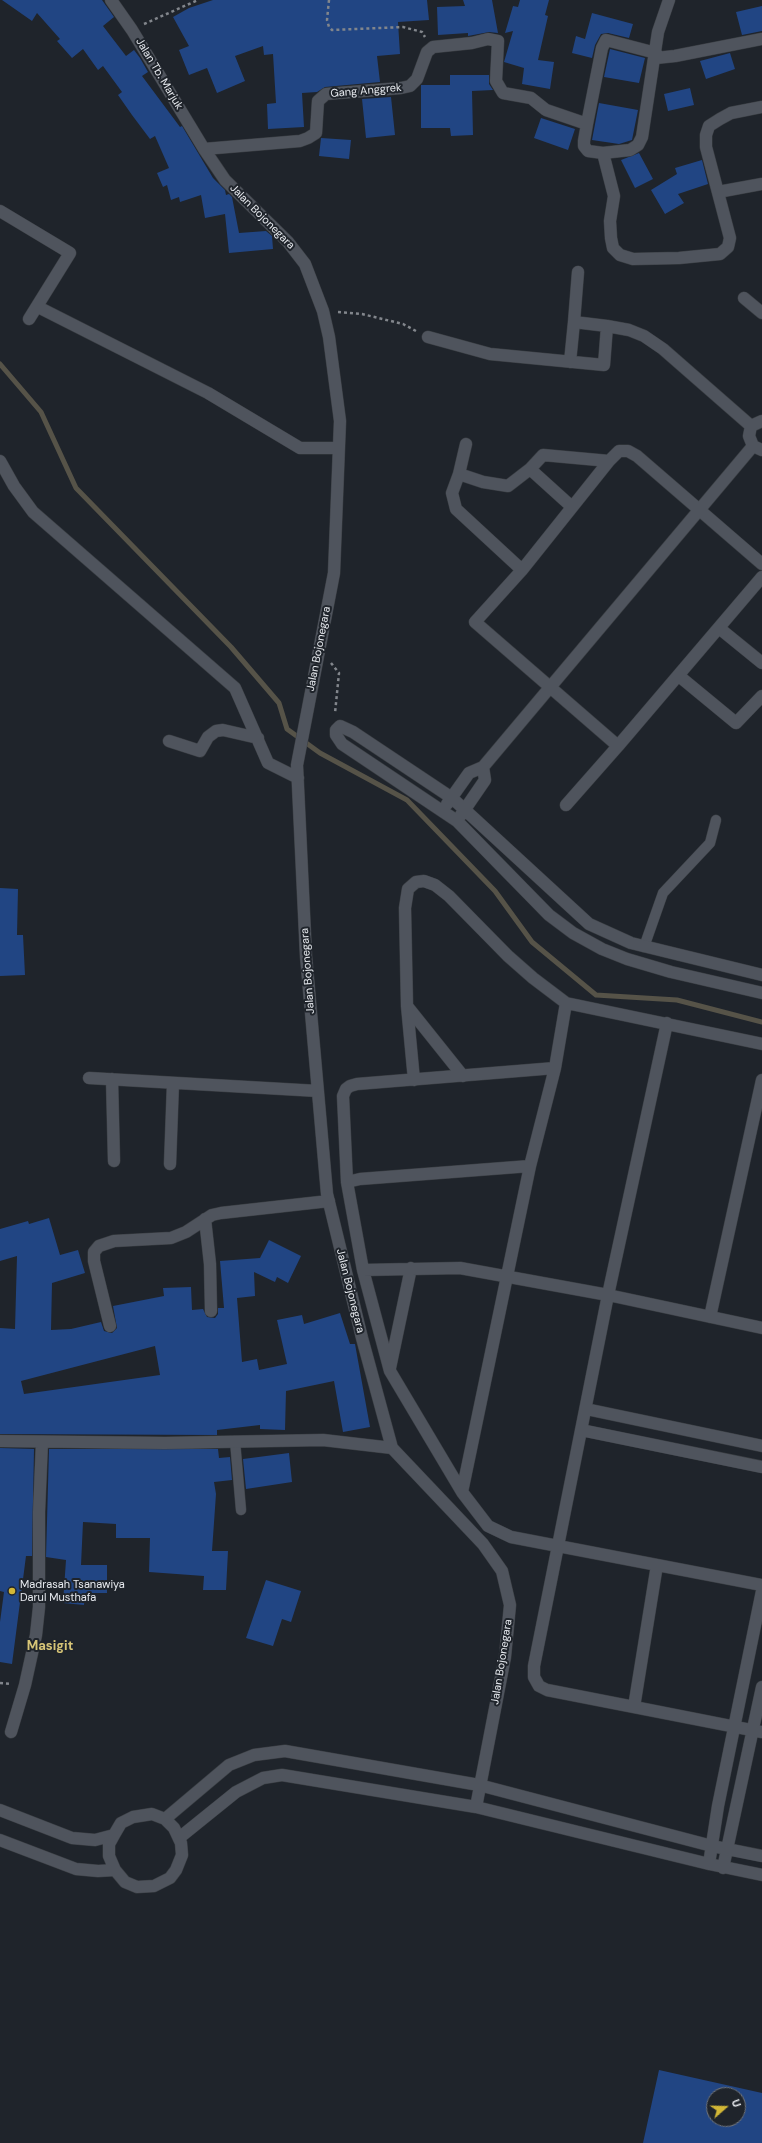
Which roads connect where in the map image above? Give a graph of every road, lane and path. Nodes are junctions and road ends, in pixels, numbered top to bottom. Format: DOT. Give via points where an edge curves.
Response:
graph roads {
  1 [pos="111,0"];
  2 [pos="198,0"];
  3 [pos="329,0"];
  4 [pos="669,0"];
  5 [pos="132,30"];
  6 [pos="762,39"];
  7 [pos="426,52"];
  8 [pos="656,56"];
  9 [pos="762,107"];
  10 [pos="587,124"];
  11 [pos="204,149"];
  12 [pos="603,153"];
  13 [pos="762,184"];
  14 [pos="718,192"];
  15 [pos="0,211"];
  16 [pos="578,272"];
  17 [pos="744,298"];
  18 [pos="38,307"];
  19 [pos="323,311"];
  20 [pos="762,313"];
  21 [pos="30,319"];
  22 [pos="574,322"];
  23 [pos="607,326"];
  24 [pos="428,337"];
  25 [pos="570,362"];
  26 [pos="757,424"];
  27 [pos="466,444"];
  28 [pos="339,448"];
  29 [pos="757,448"];
  30 [pos="0,461"];
  31 [pos="609,461"];
  32 [pos="530,469"];
  33 [pos="459,474"];
  34 [pos="572,507"];
  35 [pos="700,510"];
  36 [pos="762,564"];
  37 [pos="522,570"];
  38 [pos="762,577"];
  39 [pos="719,628"];
  40 [pos="320,649"];
  41 [pos="762,664"];
  42 [pos="679,676"];
  43 [pos="549,688"];
  44 [pos="762,696"];
  45 [pos="340,726"];
  46 [pos="258,738"];
  47 [pos="168,741"];
  48 [pos="618,746"];
  49 [pos="483,767"];
  50 [pos="298,778"];
  51 [pos="452,798"];
  52 [pos="566,805"];
  53 [pos="465,808"];
  54 [pos="443,810"];
  55 [pos="716,820"];
  56 [pos="457,821"];
  57 [pos="611,934"];
  58 [pos="644,947"];
  59 [pos="602,949"];
  60 [pos="762,975"];
  61 [pos="762,993"];
  62 [pos="566,1003"];
  63 [pos="408,1006"];
  64 [pos="667,1023"];
  65 [pos="762,1044"];
  66 [pos="555,1068"];
  67 [pos="463,1076"];
  68 [pos="89,1078"];
  69 [pos="112,1079"];
  70 [pos="414,1080"];
  71 [pos="762,1080"];
  72 [pos="173,1083"];
  73 [pos="318,1092"];
  74 [pos="114,1162"];
  75 [pos="170,1164"];
  76 [pos="530,1166"];
  77 [pos="347,1182"];
  78 [pos="329,1201"];
  79 [pos="205,1219"];
  80 [pos="411,1268"];
  81 [pos="363,1270"];
  82 [pos="506,1276"];
  83 [pos="608,1295"];
  84 [pos="211,1312"];
  85 [pos="710,1317"];
  86 [pos="110,1326"];
  87 [pos="762,1328"];
  88 [pos="390,1371"];
  89 [pos="586,1408"];
  90 [pos="581,1430"];
  91 [pos="0,1441"];
  92 [pos="235,1441"];
  93 [pos="42,1442"];
  94 [pos="762,1446"];
  95 [pos="392,1448"];
  96 [pos="762,1467"];
  97 [pos="462,1492"];
  98 [pos="241,1510"];
  99 [pos="560,1546"];
  100 [pos="657,1565"];
  101 [pos="762,1585"];
  102 [pos="762,1591"];
  103 [pos="762,1688"];
  104 [pos="634,1707"];
  105 [pos="735,1726"];
  106 [pos="758,1731"];
  107 [pos="11,1732"];
  108 [pos="479,1785"];
  109 [pos="476,1807"];
  110 [pos="0,1810"];
  111 [pos="165,1819"];
  112 [pos="114,1834"];
  113 [pos="179,1838"];
  114 [pos="0,1840"];
  115 [pos="712,1846"];
  116 [pos="727,1849"];
  117 [pos="762,1856"];
  118 [pos="709,1864"];
  119 [pos="723,1868"];
  120 [pos="115,1870"];
  121 [pos="762,1875"];
  1 -- 5 [label="street, Jalan Tb. Marjuk"];
  2 -- 5 [label="path"];
  3 -- 7 [label="path" via="327,20 332,30 403,27 413,29 422,32 425,37"];
  4 -- 8 [label="street" via="658,32"];
  5 -- 11 [label="street, Jalan Tb. Marjuk"];
  6 -- 8 [label="street" via="675,56"];
  7 -- 10 [label="street" via="442,45 494,39 498,41 499,47 496,81 503,93 531,98 546,110"];
  7 -- 11 [label="street, Gang Anggrek" via="417,79 410,86 326,94 318,101 316,133 308,138 300,141"];
  8 -- 10 [label="street" via="606,40 602,48"];
  8 -- 12 [label="street" via="642,137 638,145 630,150"];
  9 -- 14 [label="street" via="731,113 709,126 706,147"];
  10 -- 12 [label="street" via="584,146 588,151"];
  11 -- 19 [label="street, Jalan Bojonegara" via="225,180 297,253 307,270"];
  12 -- 14 [label="street" via="614,196 610,221 611,238 613,248 620,255 633,259 720,254 728,247 730,238"];
  13 -- 14 [label="street"];
  15 -- 18 [label="street" via="70,253"];
  16 -- 22 [label="street"];
  17 -- 20 [label="street"];
  18 -- 21 [label="street"];
  18 -- 28 [label="street" via="208,393 300,448"];
  19 -- 24 [label="path" via="362,314 403,324"];
  19 -- 28 [label="street, Jalan Bojonegara" via="340,421"];
  22 -- 23 [label="street"];
  22 -- 25 [label="street"];
  23 -- 25 [label="street" via="604,365"];
  23 -- 26 [label="street" via="644,336"];
  24 -- 25 [label="street" via="490,354"];
  26 -- 29 [label="street" via="749,436"];
  27 -- 33 [label="street"];
  28 -- 40 [label="street, Jalan Bojonegara" via="334,573"];
  29 -- 35 [label="street"];
  30 -- 46 [label="street" via="33,512 235,688"];
  31 -- 32 [label="street" via="543,455"];
  31 -- 34 [label="street"];
  31 -- 35 [label="street" via="620,451 632,453"];
  32 -- 33 [label="street" via="508,486 483,482"];
  32 -- 34 [label="street"];
  33 -- 37 [label="street" via="452,493 456,508"];
  34 -- 37 [label="street"];
  35 -- 36 [label="street"];
  35 -- 43 [label="street"];
  37 -- 43 [label="street" via="475,622"];
  38 -- 39 [label="street"];
  39 -- 41 [label="street"];
  39 -- 42 [label="street"];
  40 -- 45 [label="path" via="339,672 335,716"];
  40 -- 50 [label="street, Jalan Bojonegara" via="297,765"];
  42 -- 44 [label="street" via="736,723"];
  42 -- 48 [label="street"];
  43 -- 48 [label="street"];
  43 -- 49 [label="street"];
  45 -- 51 [label="street"];
  45 -- 54 [label="street" via="336,730 336,735 342,744"];
  46 -- 47 [label="street" via="224,730 208,737 200,751"];
  46 -- 50 [label="street" via="268,763"];
  48 -- 52 [label="street"];
  49 -- 51 [label="street" via="468,773"];
  49 -- 53 [label="street" via="485,780"];
  50 -- 73 [label="street, Jalan Bojonegara" via="306,956"];
  51 -- 53 [label="street"];
  51 -- 54 [label="street"];
  53 -- 56 [label="street"];
  53 -- 57 [label="street" via="589,924"];
  54 -- 56 [label="street"];
  55 -- 58 [label="lane" via="710,843 663,893"];
  56 -- 59 [label="street" via="549,915 573,933"];
  57 -- 58 [label="street"];
  57 -- 59 [label="street"];
  58 -- 60 [label="street"];
  59 -- 61 [label="street" via="671,972"];
  62 -- 63 [label="street" via="508,956 449,896 424,880 416,882 408,889 405,908"];
  62 -- 64 [label="street"];
  62 -- 66 [label="street"];
  63 -- 67 [label="street"];
  63 -- 70 [label="street"];
  64 -- 65 [label="street"];
  64 -- 83 [label="street"];
  66 -- 67 [label="street"];
  66 -- 76 [label="street"];
  67 -- 70 [label="street"];
  68 -- 69 [label="street"];
  69 -- 72 [label="street"];
  69 -- 74 [label="street"];
  70 -- 77 [label="street" via="357,1084 346,1088 343,1096"];
  71 -- 85 [label="street"];
  72 -- 73 [label="street"];
  72 -- 75 [label="street"];
  73 -- 78 [label="street, Jalan Bojonegara"];
  76 -- 77 [label="street"];
  76 -- 82 [label="street"];
  77 -- 81 [label="street"];
  78 -- 79 [label="street" via="221,1213"];
  78 -- 95 [label="street, Jalan Bojonegara"];
  79 -- 84 [label="street" via="210,1264"];
  79 -- 86 [label="street" via="186,1232 171,1238 114,1241 99,1246 94,1252 94,1261"];
  80 -- 81 [label="street"];
  80 -- 82 [label="street" via="460,1268"];
  80 -- 88 [label="street"];
  81 -- 88 [label="street"];
  82 -- 83 [label="street"];
  82 -- 97 [label="street"];
  83 -- 85 [label="street"];
  83 -- 89 [label="street"];
  85 -- 87 [label="street"];
  88 -- 97 [label="street"];
  89 -- 90 [label="street"];
  89 -- 94 [label="street"];
  90 -- 96 [label="street"];
  90 -- 99 [label="street"];
  91 -- 93 [label="street"];
  92 -- 93 [label="street"];
  92 -- 95 [label="street" via="323,1440"];
  92 -- 98 [label="lane"];
  93 -- 107 [label="street" via="39,1607 25,1685"];
  95 -- 108 [label="street, Jalan Bojonegara" via="483,1544 502,1571 510,1605 505,1657"];
  97 -- 99 [label="street" via="488,1526 511,1537"];
  99 -- 100 [label="street"];
  99 -- 104 [label="street" via="534,1666 534,1677 540,1686 547,1690"];
  100 -- 101 [label="street"];
  100 -- 104 [label="street"];
  102 -- 105 [label="street"];
  103 -- 106 [label="street"];
  104 -- 105 [label="street"];
  105 -- 106 [label="street"];
  105 -- 115 [label="street"];
  106 -- 116 [label="street"];
  108 -- 109 [label="street, Jalan Bojonegara"];
  108 -- 111 [label="street" via="285,1751 254,1755 229,1765"];
  108 -- 115 [label="street"];
  109 -- 113 [label="street" via="282,1775 263,1778 236,1792"];
  109 -- 118 [label="street"];
  110 -- 112 [label="street" via="72,1838 96,1840"];
  111 -- 112 [label="street" via="152,1814 133,1817 121,1823"];
  111 -- 113 [label="street"];
  112 -- 120 [label="street" via="109,1844 109,1856"];
  113 -- 120 [label="street" via="182,1855 170,1878 154,1886 137,1887 125,1882"];
  114 -- 120 [label="street" via="76,1869"];
  115 -- 116 [label="street"];
  115 -- 118 [label="street"];
  116 -- 117 [label="street"];
  116 -- 119 [label="street"];
  118 -- 119 [label="street"];
  119 -- 121 [label="street"];
}
